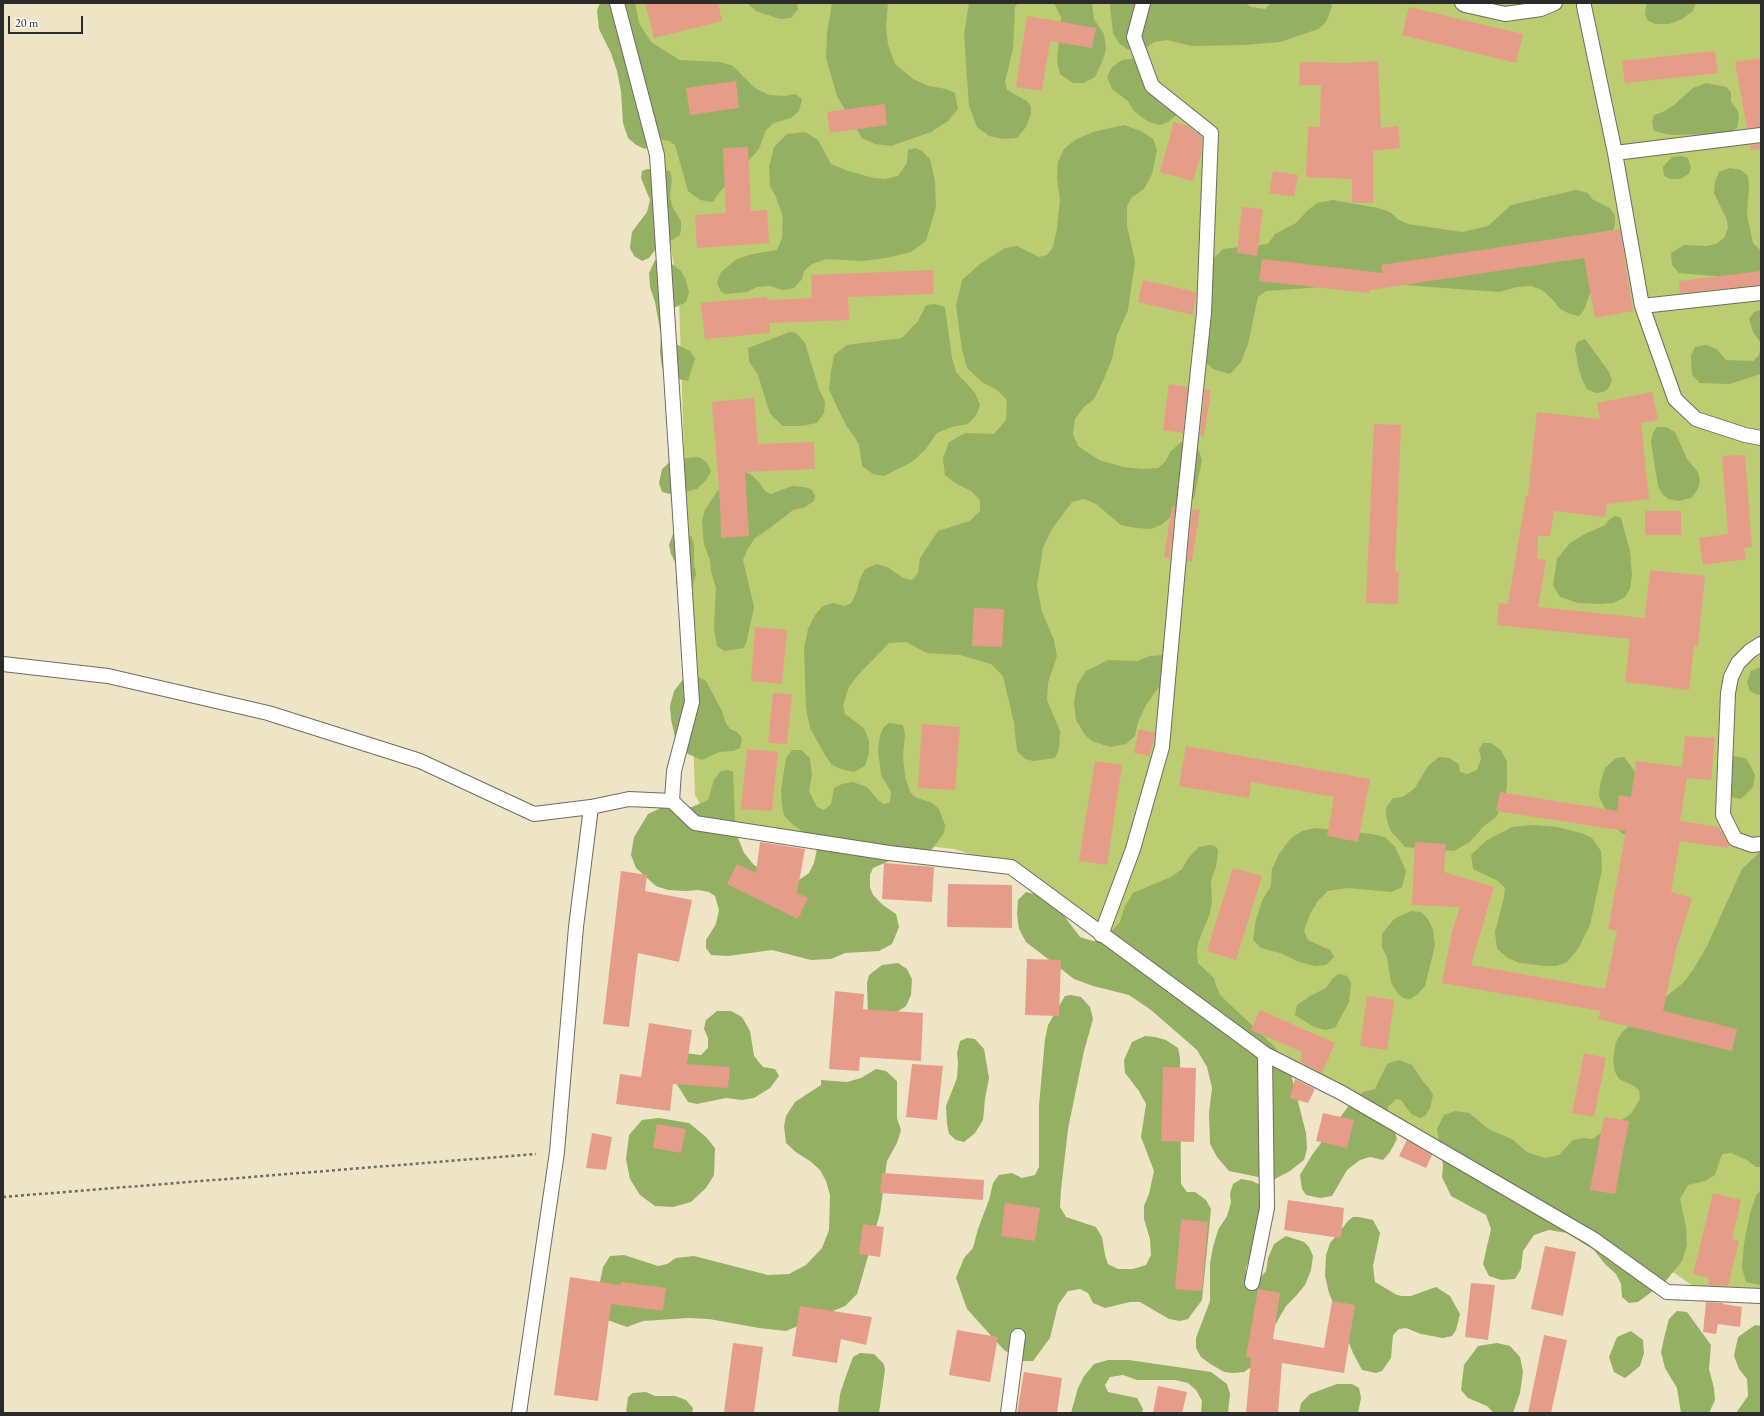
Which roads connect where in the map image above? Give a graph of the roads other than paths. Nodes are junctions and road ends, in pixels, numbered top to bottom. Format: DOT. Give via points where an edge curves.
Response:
graph roads {
  1 [pos="617,3"];
  2 [pos="1143,3"];
  3 [pos="1462,3"];
  4 [pos="1555,3"];
  5 [pos="1584,3"];
  6 [pos="1761,135"];
  7 [pos="1615,153"];
  8 [pos="1761,293"];
  9 [pos="1642,306"];
  10 [pos="1761,438"];
  11 [pos="1761,644"];
  12 [pos="3,664"];
  13 [pos="672,801"];
  14 [pos="592,807"];
  15 [pos="1761,844"];
  16 [pos="1101,935"];
  17 [pos="1265,1054"];
  18 [pos="1252,1282"];
  19 [pos="1761,1296"];
  20 [pos="1018,1336"];
  21 [pos="519,1413"];
  22 [pos="1008,1413"];
  1 -- 13 [label="lane" via="657,155 692,702 674,771"];
  2 -- 16 [label="lane" via="1134,37 1152,86 1211,133 1204,313 1162,746 1133,849"];
  3 -- 4 [label="lane" via="1505,14 1541,9"];
  5 -- 7 [label="lane"];
  6 -- 7 [label="lane"];
  7 -- 9 [label="lane"];
  8 -- 9 [label="lane"];
  9 -- 10 [label="lane" via="1675,399 1696,419"];
  11 -- 15 [label="lane" via="1738,663 1731,677 1728,693 1723,815 1735,839 1752,845"];
  12 -- 14 [label="lane" via="108,676 268,713 420,762 534,814"];
  13 -- 14 [label="lane" via="629,799"];
  13 -- 16 [label="lane" via="695,823 889,853 1011,867"];
  14 -- 21 [label="lane" via="576,927 557,1152"];
  16 -- 17 [label="lane"];
  17 -- 18 [label="lane" via="1267,1208"];
  17 -- 19 [label="lane" via="1342,1093 1593,1238 1667,1292"];
  20 -- 22 [label="lane"];
}
